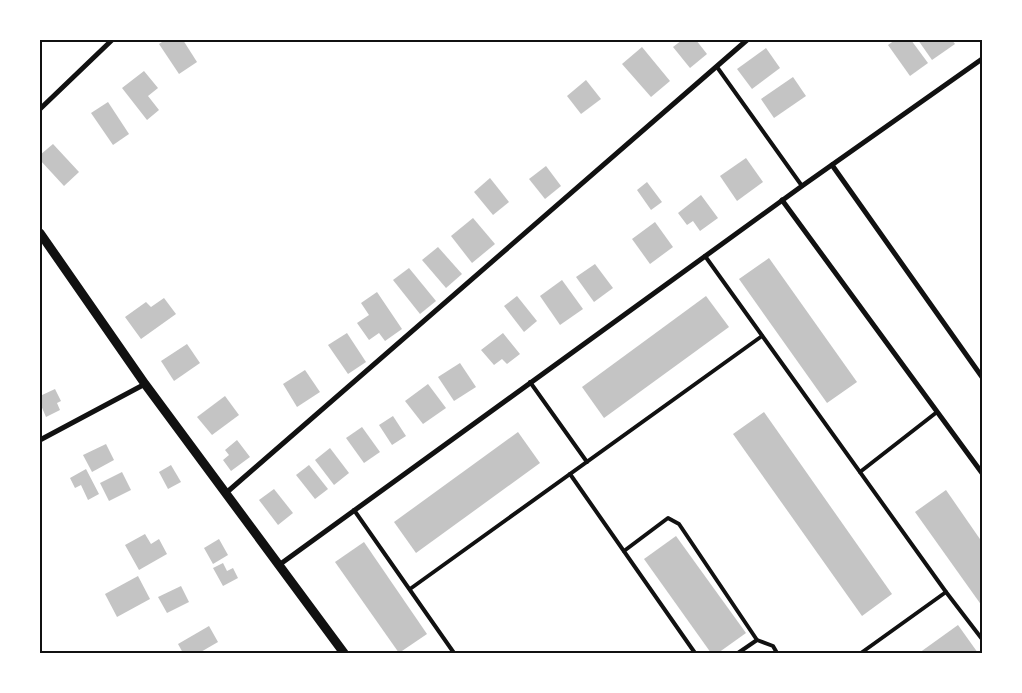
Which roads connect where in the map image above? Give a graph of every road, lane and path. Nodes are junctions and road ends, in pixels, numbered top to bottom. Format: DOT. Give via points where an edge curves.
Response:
graph roads {
  1 [pos="112,40"];
  2 [pos="747,40"];
  3 [pos="982,59"];
  4 [pos="717,68"];
  5 [pos="40,109"];
  6 [pos="832,164"];
  7 [pos="802,186"];
  8 [pos="782,200"];
  9 [pos="40,233"];
  10 [pos="704,256"];
  11 [pos="762,336"];
  12 [pos="982,377"];
  13 [pos="530,382"];
  14 [pos="145,384"];
  15 [pos="937,412"];
  16 [pos="40,440"];
  17 [pos="586,462"];
  18 [pos="860,472"];
  19 [pos="982,473"];
  20 [pos="570,474"];
  21 [pos="226,493"];
  22 [pos="354,510"];
  23 [pos="624,551"];
  24 [pos="279,564"];
  25 [pos="410,589"];
  26 [pos="946,592"];
  27 [pos="982,639"];
  28 [pos="757,640"];
  29 [pos="344,653"];
  30 [pos="454,653"];
  31 [pos="695,653"];
  32 [pos="738,653"];
  33 [pos="777,653"];
  34 [pos="861,653"];
  1 -- 5 [label="street"];
  2 -- 4 [label="street"];
  3 -- 6 [label="street"];
  4 -- 7 [label="lane"];
  4 -- 21 [label="street"];
  6 -- 7 [label="street"];
  6 -- 12 [label="street"];
  7 -- 8 [label="street"];
  8 -- 10 [label="street"];
  8 -- 15 [label="street"];
  9 -- 14 [label="street"];
  10 -- 11 [label="lane"];
  10 -- 13 [label="street"];
  11 -- 17 [label="lane"];
  11 -- 18 [label="lane"];
  13 -- 17 [label="lane"];
  13 -- 22 [label="street"];
  14 -- 16 [label="street"];
  14 -- 21 [label="street"];
  15 -- 18 [label="lane"];
  15 -- 19 [label="street"];
  17 -- 20 [label="lane"];
  18 -- 26 [label="lane"];
  20 -- 23 [label="lane"];
  20 -- 25 [label="lane"];
  21 -- 24 [label="street"];
  22 -- 24 [label="street"];
  22 -- 25 [label="lane"];
  23 -- 28 [label="lane" via="668,518 679,524"];
  23 -- 31 [label="lane"];
  24 -- 29 [label="street"];
  25 -- 30 [label="lane"];
  26 -- 27 [label="lane"];
  26 -- 34 [label="lane"];
  28 -- 32 [label="lane"];
  28 -- 33 [label="lane" via="773,646"];
}
